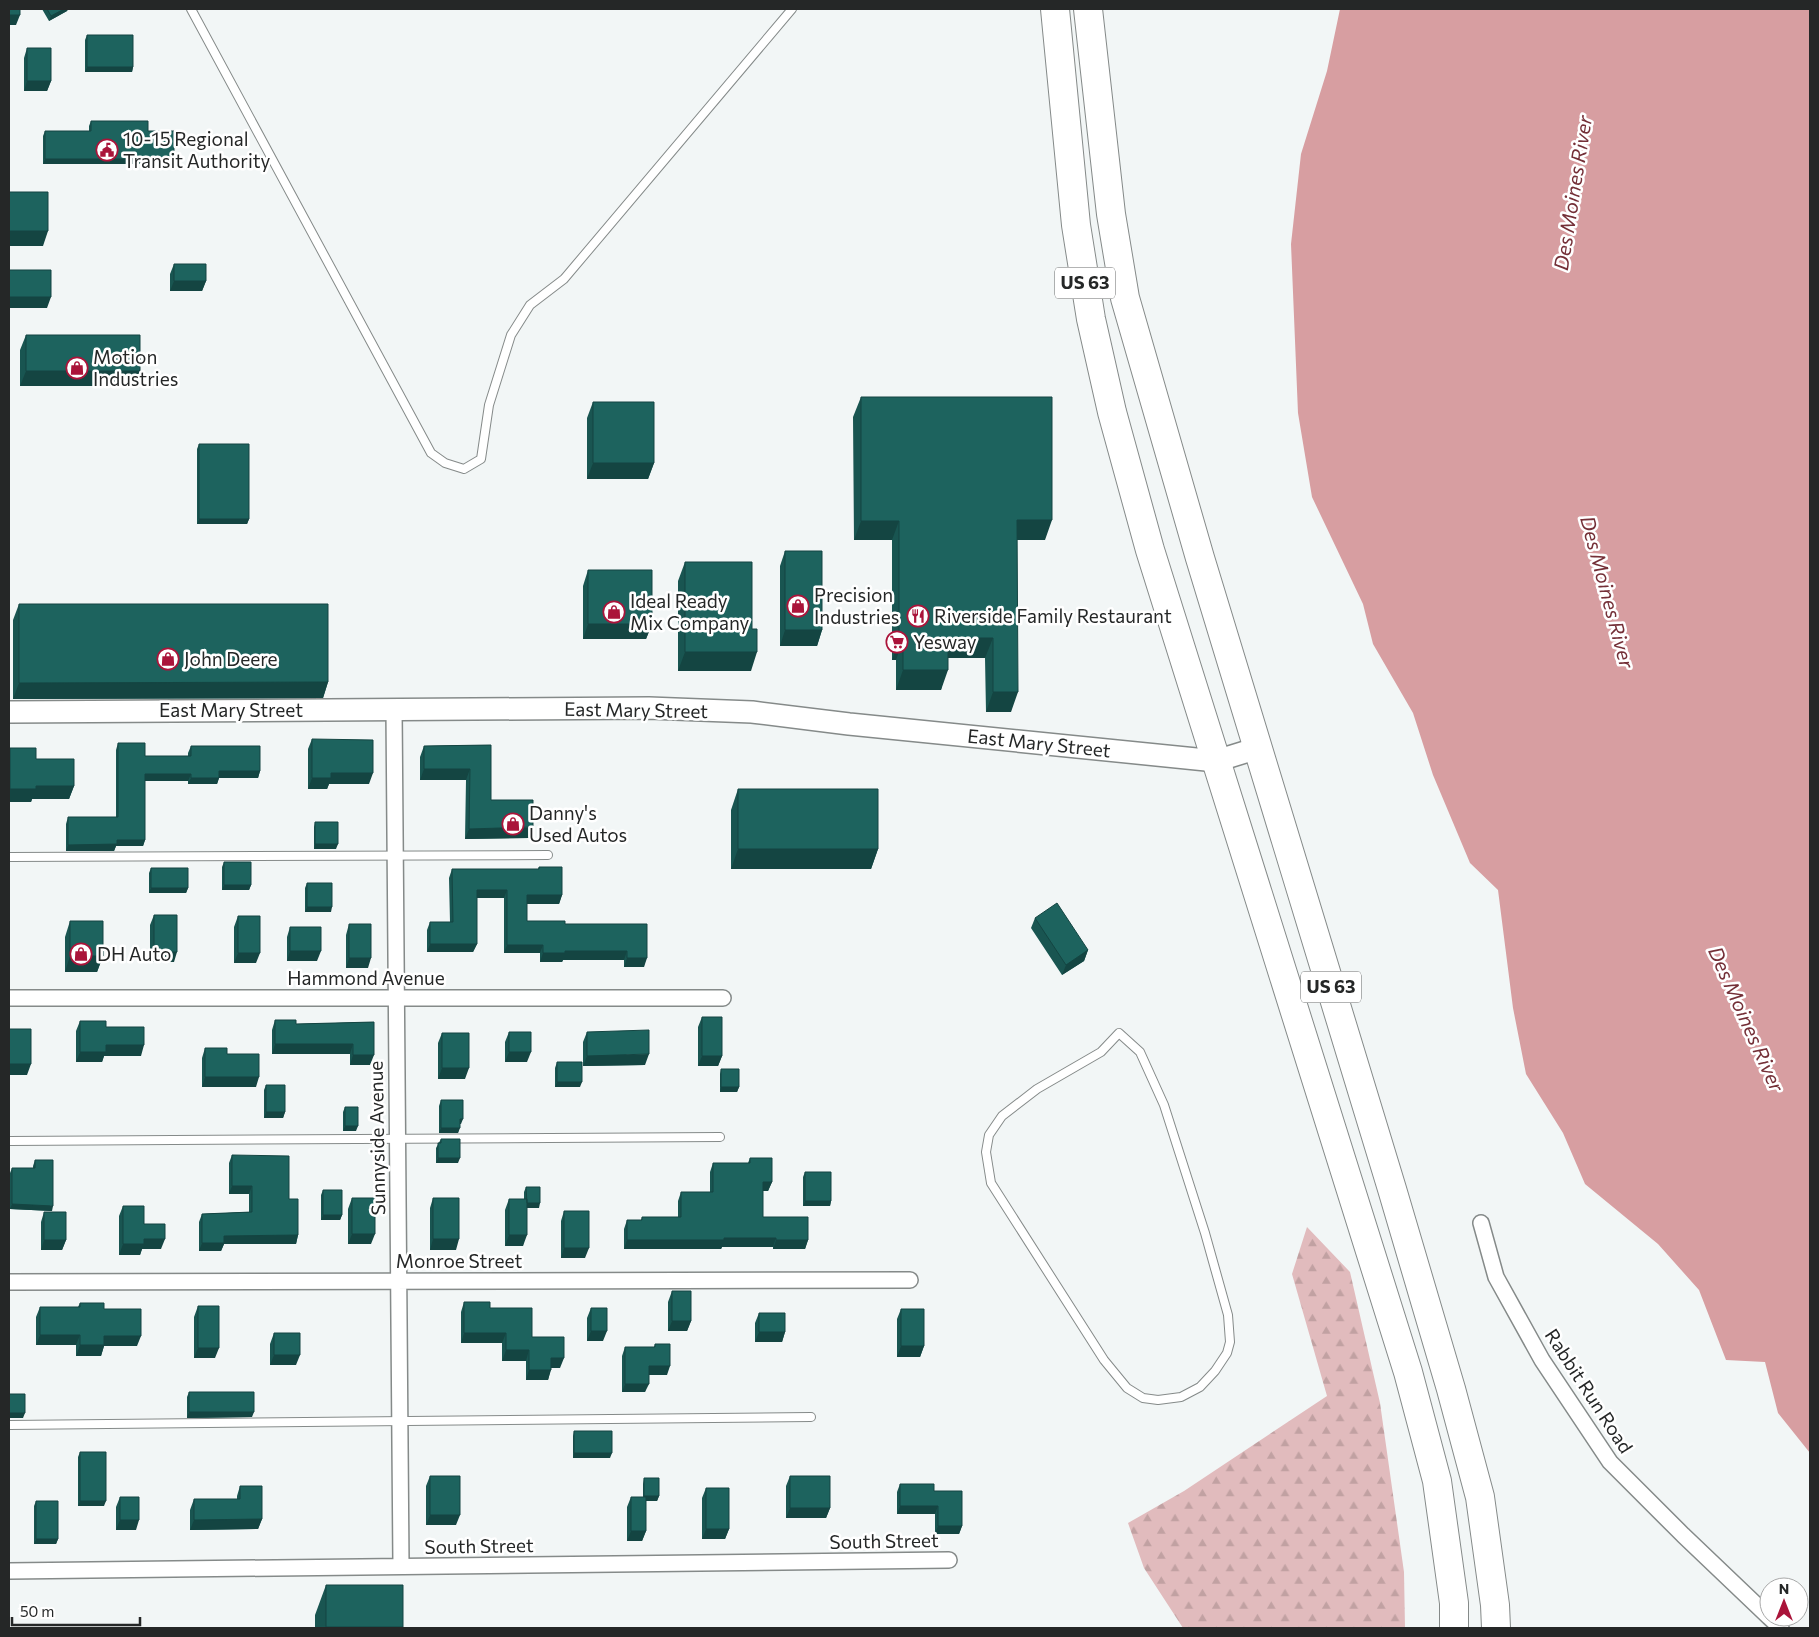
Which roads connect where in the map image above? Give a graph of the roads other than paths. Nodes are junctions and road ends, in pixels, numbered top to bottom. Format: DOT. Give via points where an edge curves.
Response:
graph roads {
  1 [pos="191,9"];
  2 [pos="792,9"];
  3 [pos="1055,9"];
  4 [pos="1088,9"];
  5 [pos="394,709"];
  6 [pos="9,712"];
  7 [pos="1258,748"];
  8 [pos="1216,761"];
  9 [pos="9,856"];
  10 [pos="395,856"];
  11 [pos="548,856"];
  12 [pos="9,998"];
  13 [pos="396,998"];
  14 [pos="723,998"];
  15 [pos="1140,1052"];
  16 [pos="720,1137"];
  17 [pos="398,1138"];
  18 [pos="9,1141"];
  19 [pos="1480,1224"];
  20 [pos="910,1280"];
  21 [pos="399,1281"];
  22 [pos="9,1282"];
  23 [pos="811,1417"];
  24 [pos="400,1421"];
  25 [pos="9,1425"];
  26 [pos="949,1560"];
  27 [pos="401,1566"];
  28 [pos="9,1571"];
  29 [pos="1759,1607"];
  30 [pos="1454,1628"];
  31 [pos="1496,1628"];
  1 -- 2 [label="lane" via="432,452 445,463 464,469 481,459 489,404 511,335 530,305 564,279"];
  3 -- 8 [label="highway, US 63" via="1076,225 1091,319 1112,412 1150,550"];
  4 -- 7 [label="highway, US 63" via="1111,214 1125,298"];
  5 -- 6 [label="main road, East Mary Street"];
  5 -- 8 [label="main road, East Mary Street" via="649,708 752,712"];
  5 -- 10 [label="street, Sunnyside Avenue"];
  7 -- 8 [label="main road, East Mary Street"];
  7 -- 31 [label="highway, US 63" via="1452,1389 1480,1497"];
  8 -- 30 [label="highway, US 63" via="1408,1372 1437,1481 1454,1603"];
  9 -- 10 [label="lane"];
  10 -- 11 [label="lane"];
  10 -- 13 [label="street, Sunnyside Avenue"];
  12 -- 13 [label="street, Hammond Avenue"];
  13 -- 14 [label="street, Hammond Avenue"];
  13 -- 17 [label="street, Sunnyside Avenue"];
  15 -- 15 [label="lane" via="1119,1033 1101,1052 1037,1089 1002,1116 989,1135 986,1152 991,1183 1104,1360 1127,1388 1142,1398 1158,1400 1181,1397 1200,1387 1215,1371 1230,1342 1228,1315 1205,1233 1164,1105"];
  16 -- 17 [label="lane"];
  17 -- 18 [label="lane"];
  17 -- 21 [label="street, Sunnyside Avenue"];
  19 -- 29 [label="street, Rabbit Run Road" via="1496,1277 1542,1360 1610,1462"];
  20 -- 21 [label="street, Monroe Street"];
  21 -- 22 [label="street, Monroe Street"];
  21 -- 24 [label="street, Sunnyside Avenue"];
  23 -- 24 [label="lane"];
  24 -- 25 [label="lane"];
  24 -- 27 [label="street, Sunnyside Avenue"];
  26 -- 27 [label="street, South Street"];
  27 -- 28 [label="street, South Street"];
}
